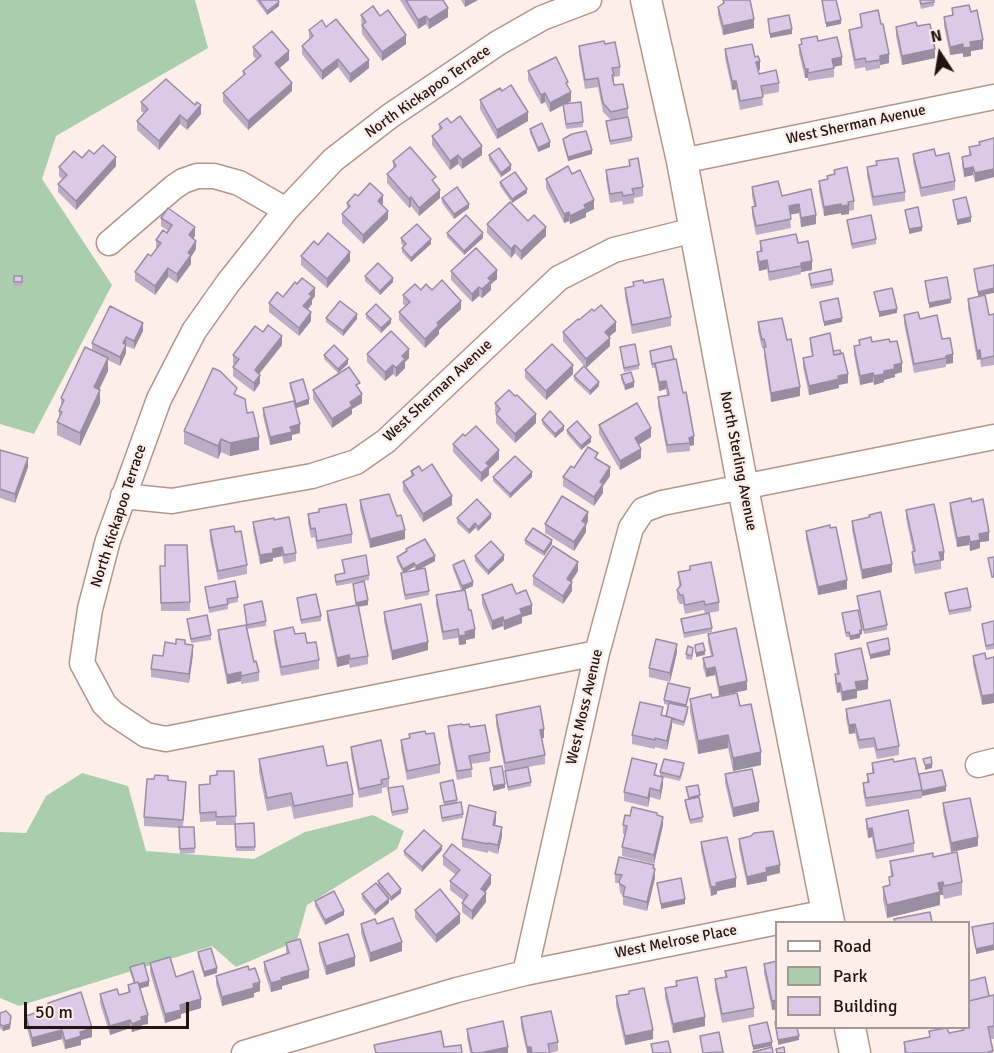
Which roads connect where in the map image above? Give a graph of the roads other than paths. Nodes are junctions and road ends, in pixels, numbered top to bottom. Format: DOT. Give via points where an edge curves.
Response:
graph roads {
  1 [pos="588,0"];
  2 [pos="646,0"];
  3 [pos="994,97"];
  4 [pos="682,161"];
  5 [pos="286,210"];
  6 [pos="694,230"];
  7 [pos="109,243"];
  8 [pos="994,437"];
  9 [pos="742,488"];
  10 [pos="123,496"];
  11 [pos="597,653"];
  12 [pos="828,917"];
  13 [pos="806,921"];
  14 [pos="775,927"];
  15 [pos="525,973"];
  16 [pos="850,1029"];
  17 [pos="244,1053"];
  18 [pos="855,1053"];
  1 -- 5 [label="street, North Kickapoo Terrace" via="542,18 498,43 390,116 333,160"];
  2 -- 4 [label="street, North Sterling Avenue"];
  3 -- 4 [label="street, West Sherman Avenue"];
  4 -- 6 [label="street, North Sterling Avenue"];
  5 -- 7 [label="street" via="239,183 197,176 174,187"];
  5 -- 10 [label="street, North Kickapoo Terrace" via="194,331 159,399"];
  6 -- 9 [label="street, North Sterling Avenue"];
  6 -- 10 [label="street, West Sherman Avenue" via="614,250 559,278 386,441 356,462 312,476 172,501"];
  8 -- 9 [label="street, West Moss Avenue"];
  9 -- 11 [label="street, West Moss Avenue" via="643,510 631,528"];
  9 -- 12 [label="street, North Sterling Avenue"];
  10 -- 11 [label="street, North Kickapoo Terrace" via="90,609 82,663 104,704 151,737 170,738"];
  11 -- 15 [label="street, West Moss Avenue"];
  12 -- 13 [label="street, West Melrose Place"];
  14 -- 15 [label="street, West Melrose Place"];
  15 -- 17 [label="street"];
  16 -- 18 [label="street"];
}
